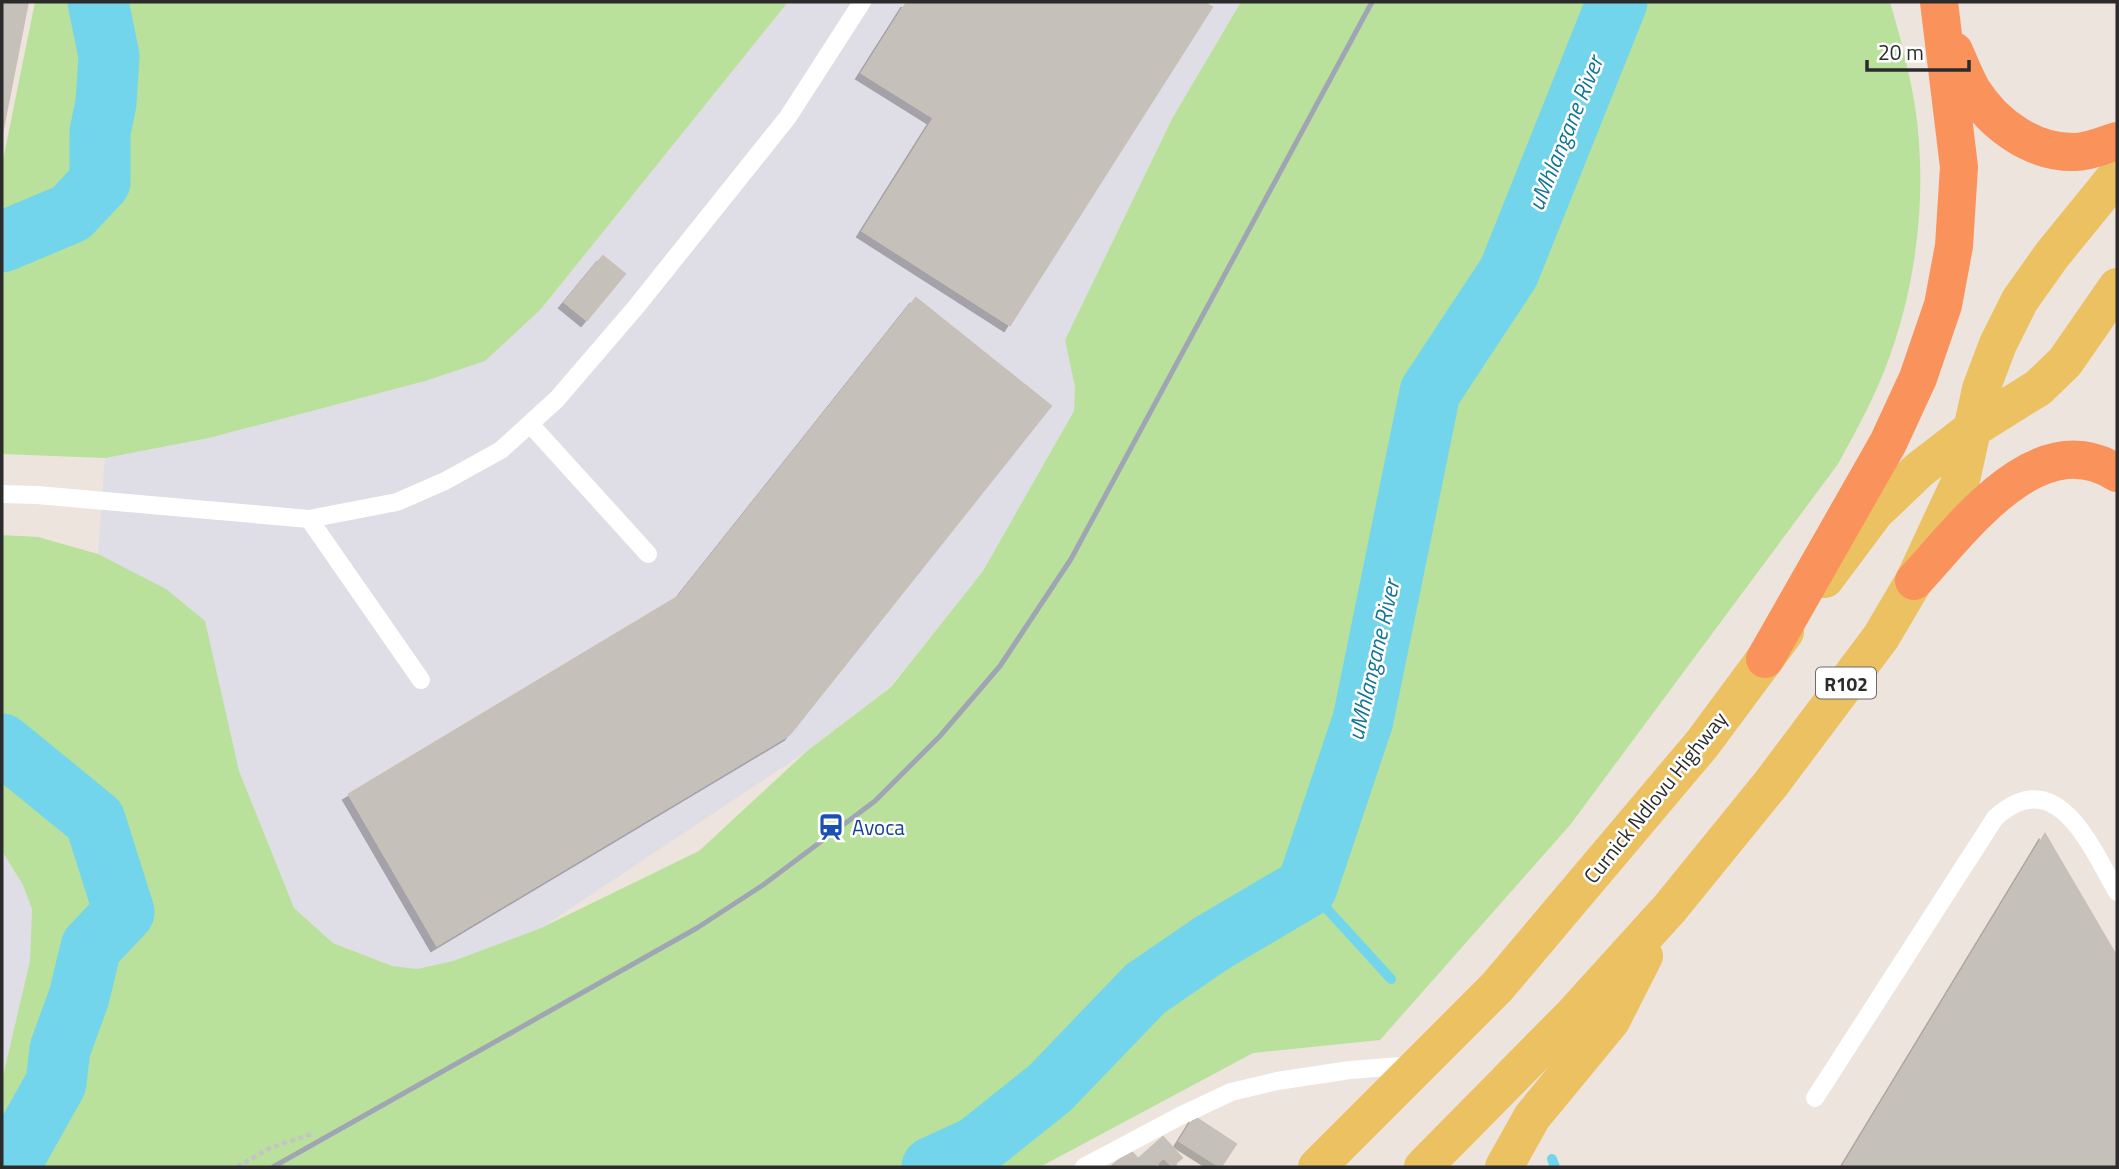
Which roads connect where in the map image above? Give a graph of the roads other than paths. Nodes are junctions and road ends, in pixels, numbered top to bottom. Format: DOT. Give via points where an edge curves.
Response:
graph roads {
  1 [pos="862,2"];
  2 [pos="1941,16"];
  3 [pos="2117,141"];
  4 [pos="2117,175"];
  5 [pos="2117,287"];
  6 [pos="530,424"];
  7 [pos="1972,429"];
  8 [pos="2117,473"];
  9 [pos="2,494"];
  10 [pos="309,519"];
  11 [pos="648,554"];
  12 [pos="1914,582"];
  13 [pos="1765,659"];
  14 [pos="421,680"];
  15 [pos="2117,892"];
  16 [pos="1670,908"];
  17 [pos="1420,1064"];
  18 [pos="1815,1098"];
  19 [pos="1322,1162"];
  20 [pos="1084,1167"];
  21 [pos="1423,1167"];
  22 [pos="1504,1167"];
  1 -- 6 [label="lane" via="788,117 636,307"];
  2 -- 3 [label="highway" via="1972,90 2018,137 2049,150 2077,152"];
  2 -- 13 [label="highway" via="1959,167 1954,246 1943,305 1918,378 1888,443"];
  4 -- 7 [label="main road, R102" via="2020,300 1981,389"];
  5 -- 7 [label="main road, Curnick Ndlovu Highway" via="2065,362 2038,388"];
  6 -- 10 [label="lane" via="501,450 397,502"];
  6 -- 11 [label="lane"];
  7 -- 12 [label="main road, R102" via="1961,480"];
  7 -- 13 [label="main road, Curnick Ndlovu Highway" via="1875,512"];
  8 -- 12 [label="highway" via="2089,460 2064,459 2031,471 1995,494"];
  9 -- 10 [label="lane"];
  10 -- 14 [label="lane"];
  12 -- 16 [label="main road, R102" via="1881,637"];
  13 -- 17 [label="main road, Curnick Ndlovu Highway" via="1702,744 1497,987"];
  15 -- 18 [label="lane" via="2079,827 2056,806 2036,799 2003,811"];
  16 -- 21 [label="main road, R102"];
  16 -- 22 [label="main road" via="1611,1021 1532,1117"];
  17 -- 19 [label="main road, Curnick Ndlovu Highway"];
  17 -- 20 [label="lane" via="1350,1070 1231,1092"];
}
